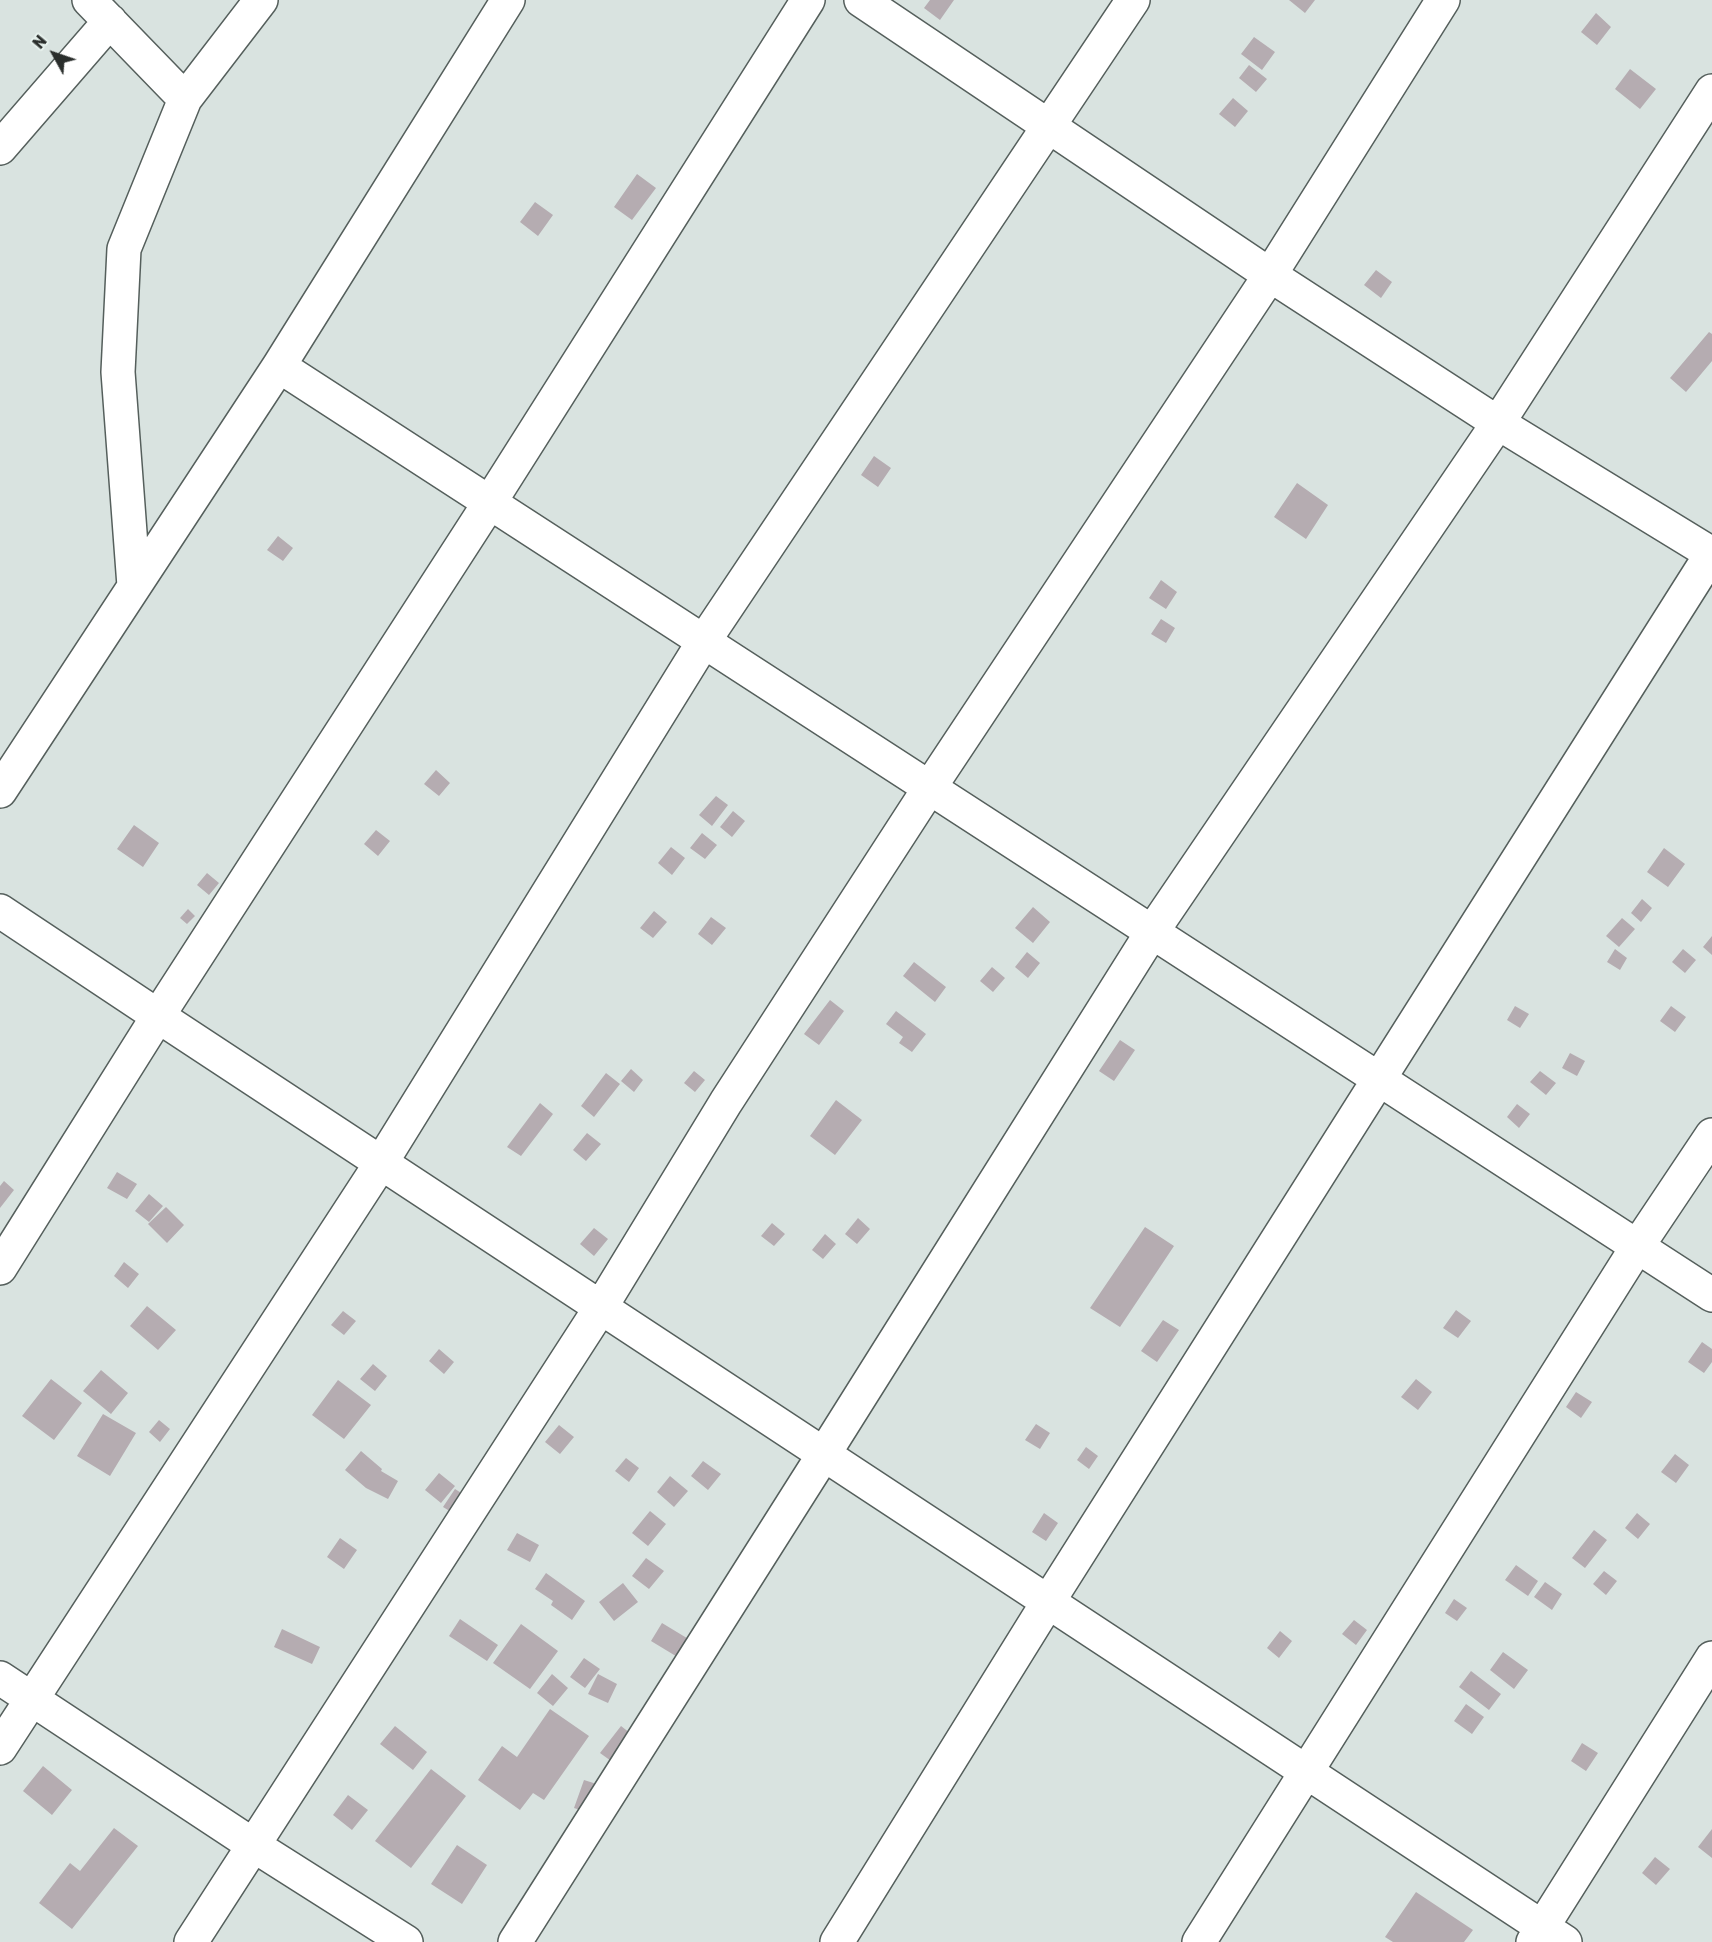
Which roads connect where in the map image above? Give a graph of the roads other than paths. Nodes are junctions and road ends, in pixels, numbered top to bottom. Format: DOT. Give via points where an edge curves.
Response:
graph roads {
  1 [pos="261,0"];
  2 [pos="508,0"];
  3 [pos="808,0"];
  4 [pos="861,0"];
  5 [pos="1133,0"];
  6 [pos="1443,0"];
  7 [pos="100,11"];
  8 [pos="1712,91"];
  9 [pos="185,99"];
  10 [pos="1048,126"];
  11 [pos="0,148"];
  12 [pos="1270,275"];
  13 [pos="279,366"];
  14 [pos="1498,423"];
  15 [pos="490,502"];
  16 [pos="1712,554"];
  17 [pos="134,586"];
  18 [pos="704,641"];
  19 [pos="930,787"];
  20 [pos="0,791"];
  21 [pos="0,910"];
  22 [pos="1152,932"];
  23 [pos="158,1016"];
  24 [pos="1379,1079"];
  25 [pos="1712,1135"];
  26 [pos="381,1162"];
  27 [pos="1637,1247"];
  28 [pos="0,1268"];
  29 [pos="1712,1295"];
  30 [pos="601,1307"];
  31 [pos="824,1455"];
  32 [pos="1048,1602"];
  33 [pos="1712,1658"];
  34 [pos="0,1678"];
  35 [pos="32,1699"];
  36 [pos="0,1748"];
  37 [pos="1306,1771"];
  38 [pos="253,1845"];
  39 [pos="1547,1937"];
  40 [pos="190,1942"];
  41 [pos="406,1942"];
  42 [pos="514,1942"];
  43 [pos="837,1942"];
  44 [pos="1199,1942"];
  1 -- 9 [label="street"];
  2 -- 13 [label="street"];
  3 -- 15 [label="street"];
  4 -- 10 [label="street"];
  5 -- 10 [label="street"];
  6 -- 12 [label="street"];
  7 -- 9 [label="street"];
  7 -- 11 [label="street"];
  8 -- 14 [label="street"];
  9 -- 17 [label="street" via="124,249 118,372"];
  10 -- 12 [label="street"];
  10 -- 18 [label="street"];
  12 -- 14 [label="street"];
  12 -- 19 [label="street"];
  13 -- 15 [label="street"];
  13 -- 17 [label="street"];
  14 -- 16 [label="street"];
  14 -- 22 [label="street"];
  15 -- 18 [label="street"];
  15 -- 23 [label="street"];
  16 -- 24 [label="street"];
  17 -- 20 [label="street"];
  18 -- 19 [label="street"];
  18 -- 26 [label="street"];
  19 -- 22 [label="street"];
  19 -- 30 [label="street" via="726,1102"];
  21 -- 23 [label="street"];
  22 -- 24 [label="street"];
  22 -- 31 [label="street"];
  23 -- 26 [label="street"];
  23 -- 28 [label="street"];
  24 -- 27 [label="street"];
  24 -- 32 [label="street"];
  25 -- 27 [label="street"];
  26 -- 30 [label="street"];
  26 -- 35 [label="street"];
  27 -- 29 [label="street"];
  27 -- 37 [label="street"];
  30 -- 31 [label="street"];
  30 -- 38 [label="street"];
  31 -- 32 [label="street"];
  31 -- 42 [label="street"];
  32 -- 37 [label="street"];
  32 -- 43 [label="street"];
  33 -- 39 [label="street"];
  34 -- 35 [label="street"];
  35 -- 36 [label="street"];
  35 -- 38 [label="street"];
  37 -- 39 [label="street"];
  37 -- 44 [label="street"];
  38 -- 40 [label="street"];
  38 -- 41 [label="street"];
}
